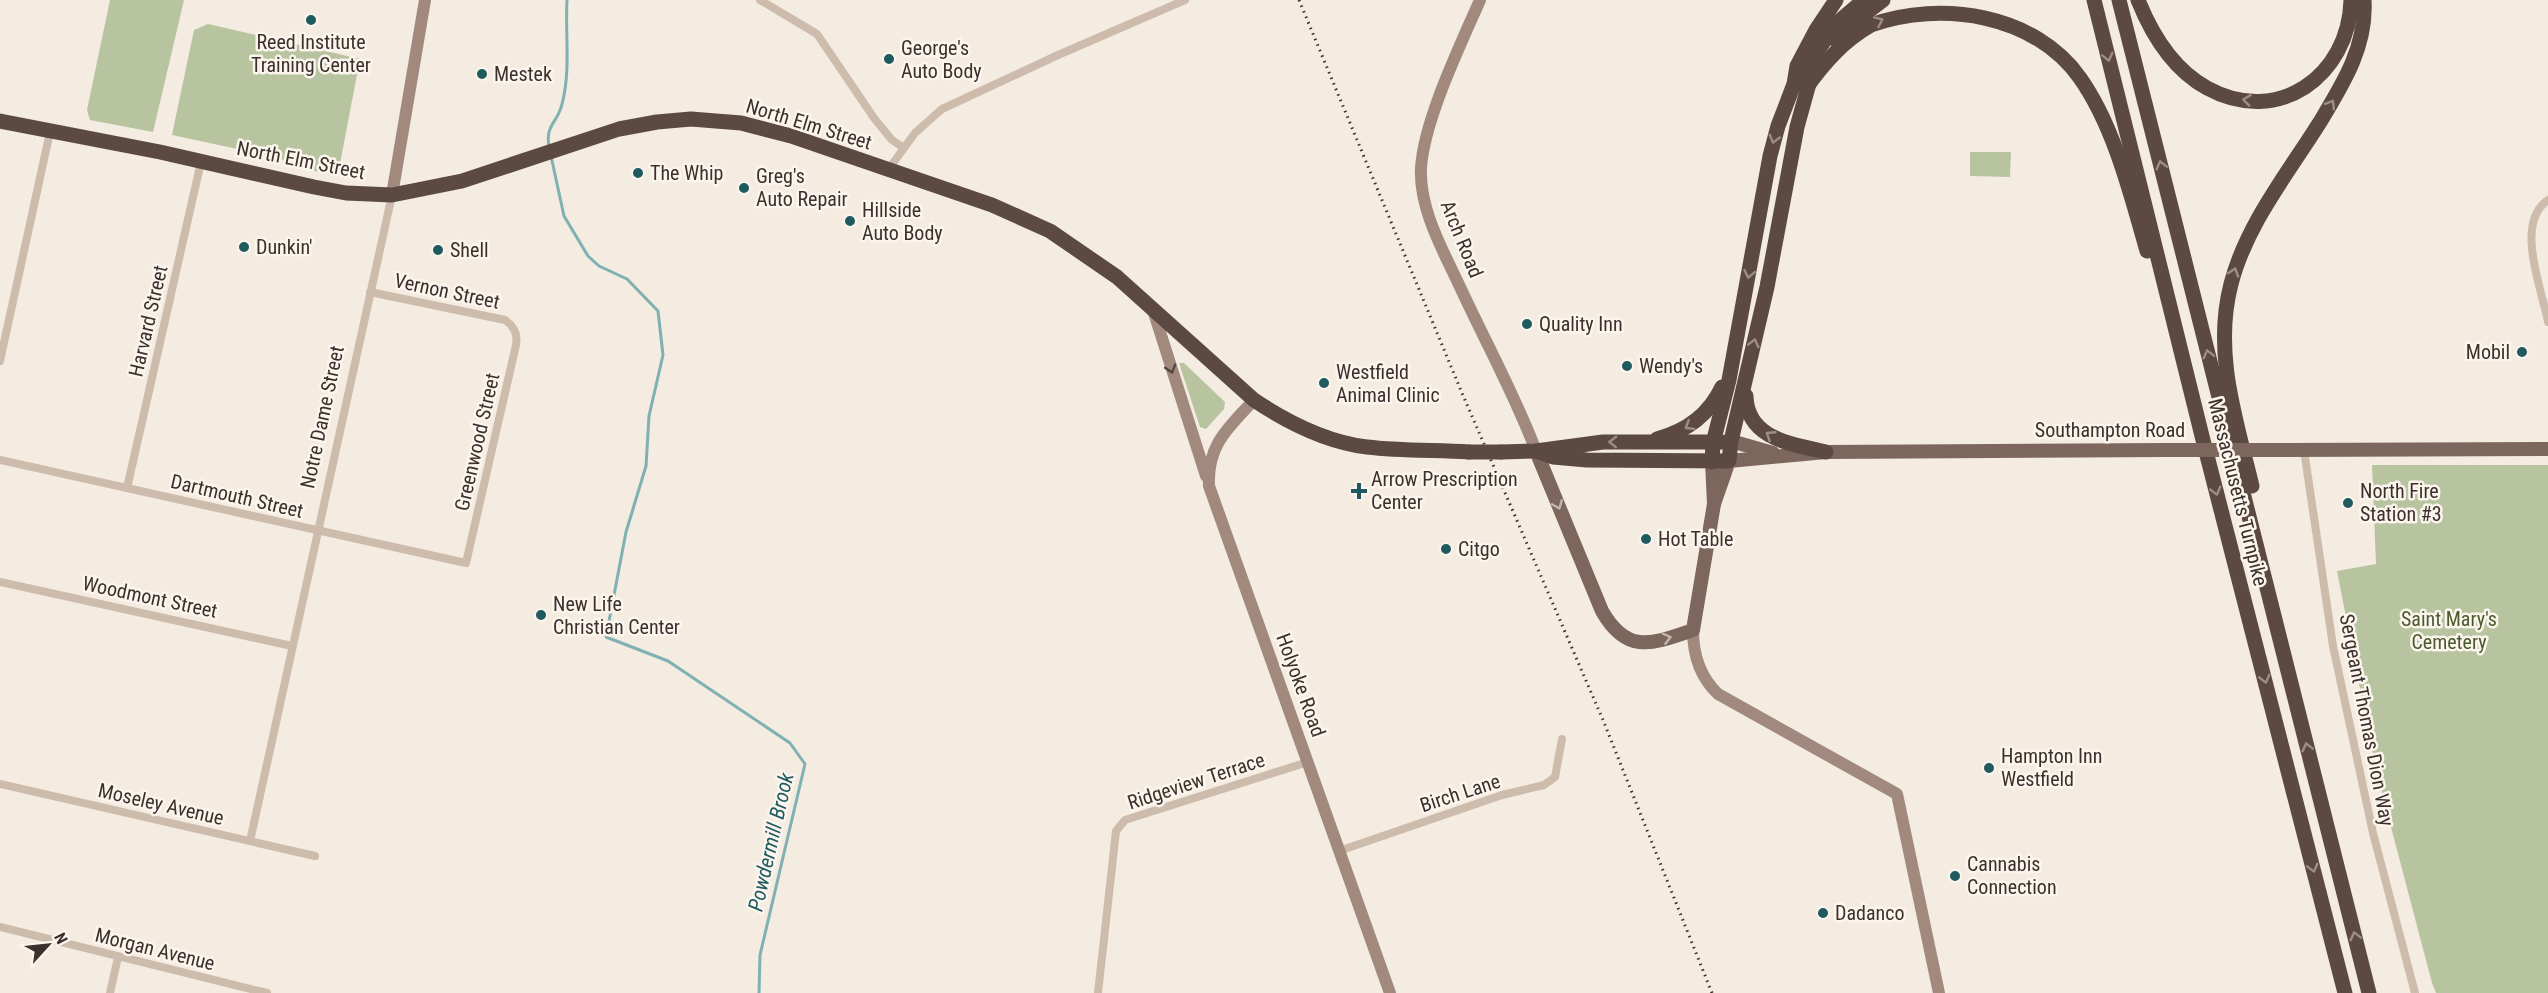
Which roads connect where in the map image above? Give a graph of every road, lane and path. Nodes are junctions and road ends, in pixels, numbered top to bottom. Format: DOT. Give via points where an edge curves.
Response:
graph roads {
  1 [pos="425,0"];
  2 [pos="760,0"];
  3 [pos="1185,0"];
  4 [pos="1479,0"];
  5 [pos="1836,0"];
  6 [pos="1864,0"];
  7 [pos="1883,0"];
  8 [pos="2094,0"];
  9 [pos="2119,0"];
  10 [pos="2138,0"];
  11 [pos="2351,0"];
  12 [pos="2364,0"];
  13 [pos="1800,86"];
  14 [pos="0,121"];
  15 [pos="50,132"];
  16 [pos="904,148"];
  17 [pos="201,162"];
  18 [pos="888,170"];
  19 [pos="392,195"];
  20 [pos="2548,200"];
  21 [pos="370,292"];
  22 [pos="1154,313"];
  23 [pos="2548,322"];
  24 [pos="514,328"];
  25 [pos="0,361"];
  26 [pos="1732,362"];
  27 [pos="1746,379"];
  28 [pos="1254,400"];
  29 [pos="2202,436"];
  30 [pos="1731,441"];
  31 [pos="1644,443"];
  32 [pos="1713,443"];
  33 [pos="2548,449"];
  34 [pos="2304,450"];
  35 [pos="1536,451"];
  36 [pos="1469,452"];
  37 [pos="1826,452"];
  38 [pos="1780,455"];
  39 [pos="0,460"];
  40 [pos="1729,461"];
  41 [pos="1712,462"];
  42 [pos="1209,486"];
  43 [pos="127,488"];
  44 [pos="1714,504"];
  45 [pos="317,531"];
  46 [pos="466,563"];
  47 [pos="0,582"];
  48 [pos="1693,630"];
  49 [pos="292,646"];
  50 [pos="2295,700"];
  51 [pos="1562,739"];
  52 [pos="1308,762"];
  53 [pos="0,784"];
  54 [pos="250,841"];
  55 [pos="1339,851"];
  56 [pos="315,856"];
  57 [pos="0,927"];
  58 [pos="118,957"];
  59 [pos="235,989"];
  60 [pos="110,993"];
  61 [pos="267,993"];
  62 [pos="1098,993"];
  63 [pos="1390,993"];
  64 [pos="1939,993"];
  65 [pos="2345,993"];
  66 [pos="2369,993"];
  67 [pos="2415,993"];
  1 -- 19 [label="street, Notre Dame Street"];
  2 -- 16 [label="street" via="817,34 874,118"];
  3 -- 16 [label="street" via="955,102 929,119"];
  4 -- 35 [label="street, Arch Road" via="1429,130 1422,159 1422,182 1436,234"];
  5 -- 13 [label="highway" via="1797,66"];
  6 -- 13 [label="highway" via="1837,23"];
  7 -- 13 [label="highway" via="1831,45"];
  8 -- 29 [label="highway, Massachusetts Turnpike, one-way"];
  50 -- 9 [label="highway, Massachusetts Turnpike, one-way"];
  11 -- 10 [label="highway, one-way" via="2346,36 2327,68 2297,92 2257,102 2222,95 2189,75 2158,40"];
  50 -- 12 [label="highway, one-way" via="2279,599 2228,387 2223,347 2225,315 2230,285 2244,245 2343,85 2359,47"];
  13 -- 26 [label="highway, one-way" via="1778,126 1770,156"];
  27 -- 13 [label="highway, one-way" via="1767,287"];
  13 -- 29 [label="highway, one-way" via="1855,35 1879,21 1917,9 1956,8 1988,13 2016,23 2052,47 2079,76 2106,126"];
  14 -- 15 [label="highway, North Elm Street"];
  15 -- 17 [label="highway, North Elm Street"];
  15 -- 25 [label="street"];
  16 -- 18 [label="street"];
  17 -- 19 [label="highway, North Elm Street" via="335,191"];
  17 -- 43 [label="street, Harvard Street"];
  18 -- 19 [label="highway, North Elm Street" via="741,123 691,119 619,129 462,182"];
  18 -- 22 [label="highway, North Elm Street" via="992,205 1050,231 1117,277"];
  19 -- 21 [label="street, Notre Dame Street"];
  20 -- 23 [label="street" via="2536,215 2530,236"];
  21 -- 24 [label="street, Vernon Street" via="500,319"];
  21 -- 45 [label="street, Notre Dame Street"];
  22 -- 28 [label="highway, North Elm Street"];
  22 -- 42 [label="street, one-way"];
  24 -- 46 [label="street, Greenwood Street" via="516,345"];
  26 -- 31 [label="highway, one-way" via="1703,416 1678,432"];
  26 -- 32 [label="highway"];
  27 -- 30 [label="highway"];
  37 -- 27 [label="highway, one-way" via="1782,442 1764,431 1746,410"];
  28 -- 36 [label="highway, North Elm Street" via="1311,432 1365,447"];
  28 -- 42 [label="street, Holyoke Road" via="1217,443 1208,468"];
  29 -- 65 [label="highway, Massachusetts Turnpike, one-way"];
  30 -- 32 [label="highway, Southampton Road"];
  30 -- 38 [label="main road, Southampton Road"];
  30 -- 40 [label="highway"];
  31 -- 32 [label="highway, Southampton Road"];
  31 -- 35 [label="highway, Southampton Road, one-way" via="1603,442"];
  32 -- 41 [label="highway"];
  33 -- 34 [label="main road, Southampton Road"];
  34 -- 37 [label="main road, Southampton Road, bridge"];
  34 -- 67 [label="street, Sergeant Thomas Dion Way" via="2333,646 2373,833"];
  35 -- 36 [label="highway, Southampton Road, bridge"];
  35 -- 41 [label="highway, Southampton Road" via="1587,460"];
  35 -- 48 [label="main road, one-way" via="1612,628 1629,641 1667,639"];
  37 -- 38 [label="main road, Southampton Road"];
  38 -- 40 [label="main road, Southampton Road"];
  39 -- 43 [label="street, Dartmouth Street"];
  40 -- 41 [label="highway, Southampton Road"];
  40 -- 44 [label="main road"];
  41 -- 44 [label="main road"];
  42 -- 52 [label="street, Holyoke Road"];
  43 -- 45 [label="street, Dartmouth Street"];
  44 -- 48 [label="main road"];
  45 -- 46 [label="street, Dartmouth Street"];
  45 -- 49 [label="street, Notre Dame Street"];
  47 -- 49 [label="street, Woodmont Street"];
  48 -- 64 [label="street" via="1703,675 1718,694 1897,794"];
  49 -- 54 [label="street, Notre Dame Street"];
  66 -- 50 [label="highway, Massachusetts Turnpike, one-way"];
  51 -- 55 [label="street, Birch Lane" via="1554,777 1544,784"];
  52 -- 55 [label="street, Holyoke Road"];
  52 -- 62 [label="street, Ridgeview Terrace" via="1125,820 1119,826"];
  53 -- 54 [label="street, Moseley Avenue"];
  54 -- 56 [label="street, Moseley Avenue"];
  55 -- 63 [label="street, Holyoke Road"];
  57 -- 58 [label="street, Morgan Avenue"];
  58 -- 59 [label="street, Morgan Avenue"];
  58 -- 60 [label="street"];
  59 -- 61 [label="street, Morgan Avenue"];
}
